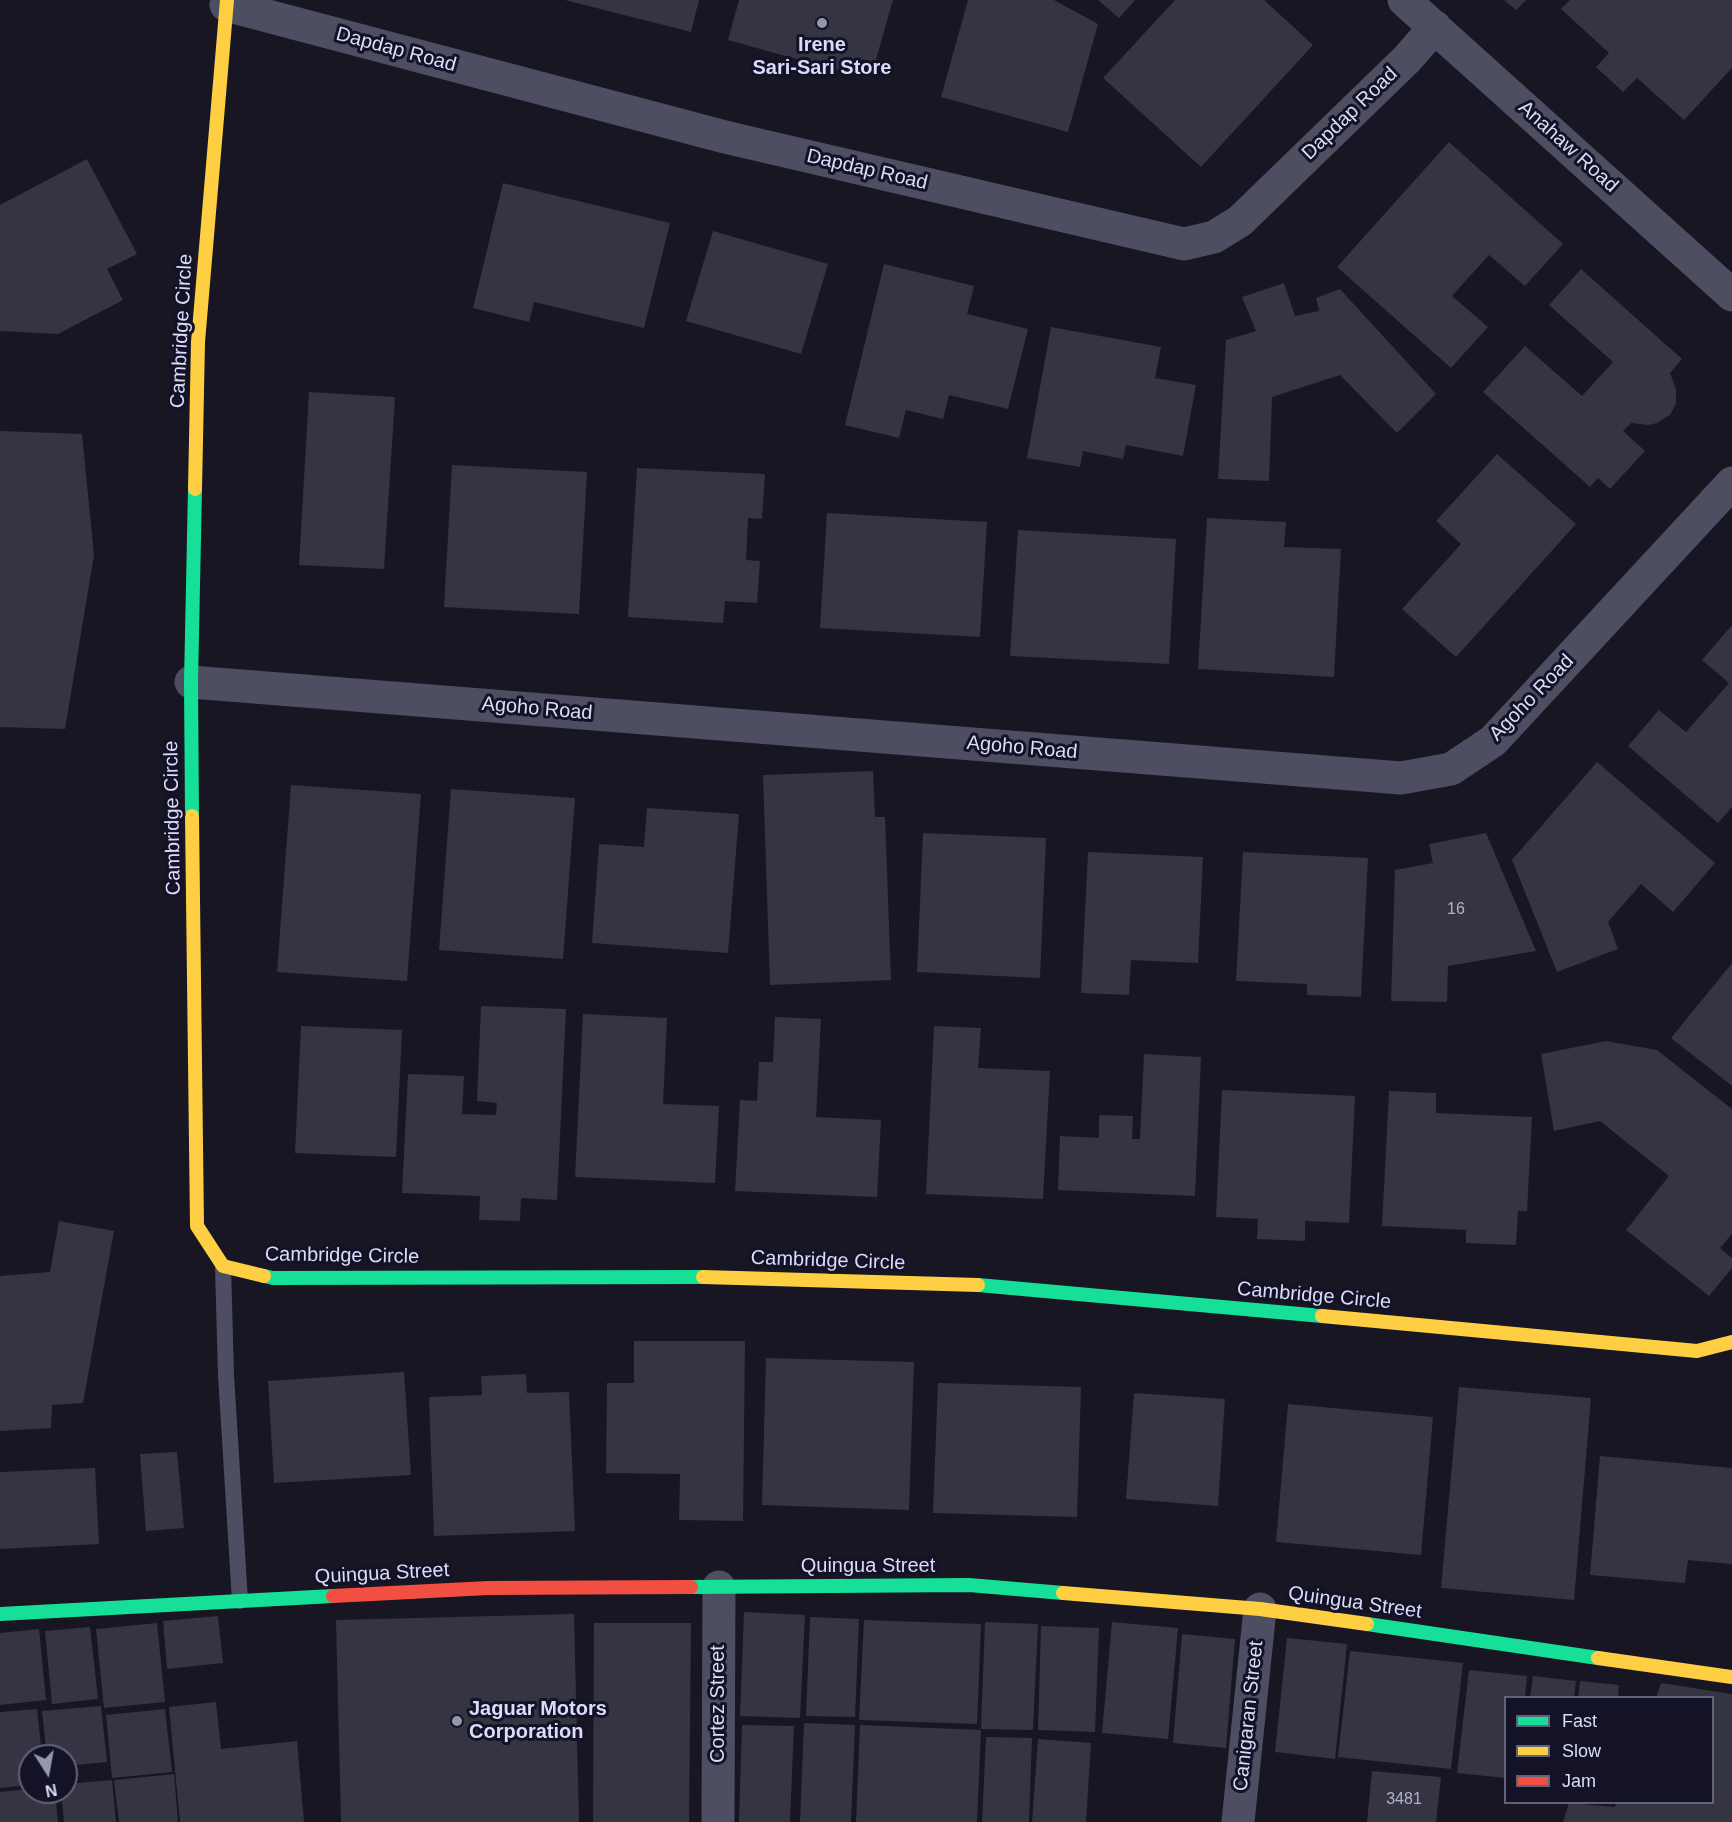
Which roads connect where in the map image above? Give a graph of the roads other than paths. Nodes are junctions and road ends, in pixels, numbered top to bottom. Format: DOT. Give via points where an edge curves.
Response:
graph roads {
  1 [pos="1404,0"];
  2 [pos="226,3"];
  3 [pos="1435,27"];
  4 [pos="1732,295"];
  5 [pos="1732,483"];
  6 [pos="191,682"];
  7 [pos="223,1266"];
  8 [pos="1732,1342"];
  9 [pos="719,1587"];
  10 [pos="240,1601"];
  11 [pos="1260,1610"];
  12 [pos="0,1614"];
  13 [pos="1732,1677"];
  14 [pos="718,1822"];
  15 [pos="1238,1822"];
  1 -- 3 [label="street, Anahaw Road"];
  2 -- 3 [label="street, Dapdap Road" via="725,137 1184,244 1214,237 1239,221 1407,59"];
  2 -- 6 [label="street, Cambridge Circle" via="198,342"];
  3 -- 4 [label="street, Anahaw Road"];
  5 -- 6 [label="street, Agoho Road" via="1493,741 1451,770 1401,778"];
  6 -- 7 [label="street, Cambridge Circle" via="197,1226"];
  7 -- 8 [label="street, Cambridge Circle" via="273,1278 723,1277 985,1285 1697,1351"];
  7 -- 10 [label="lane" via="225,1375"];
  9 -- 10 [label="street, Quingua Street" via="488,1588"];
  9 -- 11 [label="street, Quingua Street" via="969,1585"];
  9 -- 14 [label="street, Cortez Street"];
  10 -- 12 [label="street, Quingua Street"];
  11 -- 13 [label="street, Quingua Street"];
  11 -- 15 [label="street, Canigaran Street"];
}
